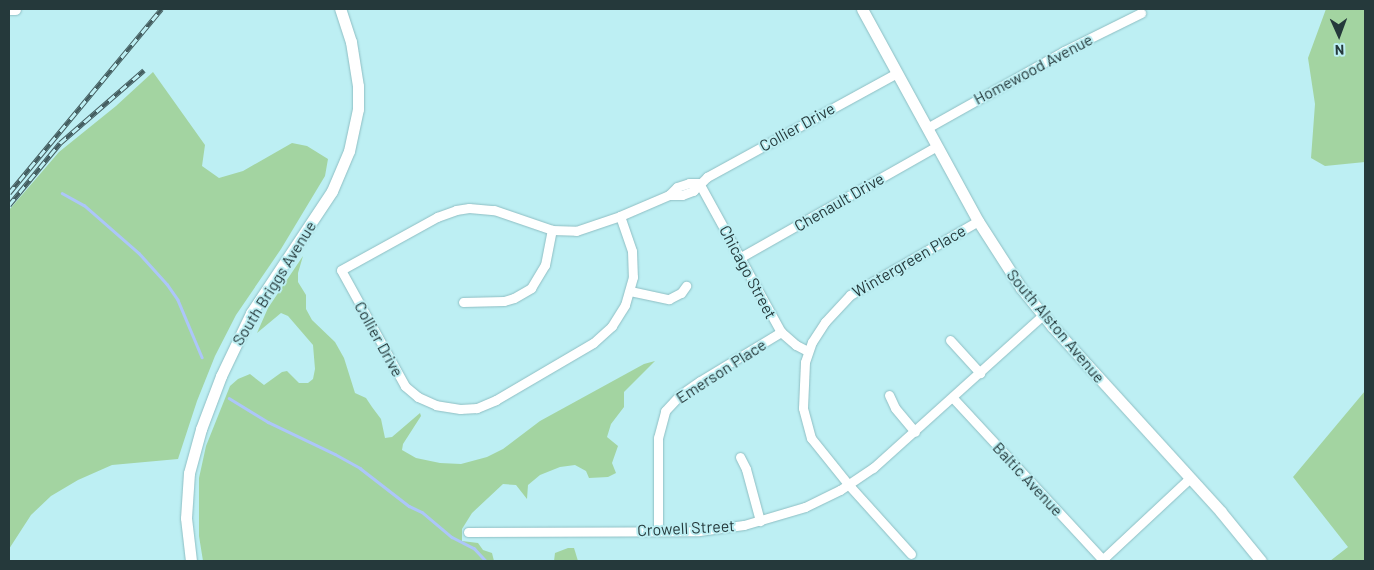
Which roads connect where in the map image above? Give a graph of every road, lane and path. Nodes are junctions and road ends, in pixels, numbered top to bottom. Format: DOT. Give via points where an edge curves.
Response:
graph roads {
  1 [pos="9,9"];
  2 [pos="15,9"];
  3 [pos="340,9"];
  4 [pos="862,9"];
  5 [pos="1141,13"];
  6 [pos="897,73"];
  7 [pos="927,128"];
  8 [pos="937,146"];
  9 [pos="699,183"];
  10 [pos="620,216"];
  11 [pos="978,220"];
  12 [pos="552,230"];
  13 [pos="741,257"];
  14 [pos="686,286"];
  15 [pos="630,291"];
  16 [pos="463,302"];
  17 [pos="1043,315"];
  18 [pos="781,332"];
  19 [pos="950,340"];
  20 [pos="808,351"];
  21 [pos="980,373"];
  22 [pos="889,395"];
  23 [pos="953,398"];
  24 [pos="916,432"];
  25 [pos="740,457"];
  26 [pos="1189,479"];
  27 [pos="848,484"];
  28 [pos="760,521"];
  29 [pos="468,532"];
  30 [pos="658,532"];
  31 [pos="911,554"];
  32 [pos="1102,560"];
  33 [pos="190,561"];
  34 [pos="1261,561"];
  1 -- 2 [label="street"];
  3 -- 33 [label="street, South Briggs Avenue" via="351,42 358,86 358,109 351,144 332,191 251,313 221,376 201,428 190,473 186,518"];
  4 -- 6 [label="street, South Alston Avenue"];
  5 -- 7 [label="street, Homewood Avenue" via="1064,51"];
  6 -- 7 [label="street, South Alston Avenue"];
  6 -- 9 [label="street, Collier Drive"];
  7 -- 8 [label="street, South Alston Avenue"];
  8 -- 11 [label="street, South Alston Avenue"];
  8 -- 13 [label="street, Chenault Drive"];
  9 -- 10 [label="street, Collier Drive" via="677,187 669,195"];
  9 -- 13 [label="street, Chicago Street"];
  10 -- 12 [label="street, Collier Drive" via="582,230"];
  10 -- 15 [label="street, Collier Drive" via="632,251"];
  11 -- 17 [label="street, South Alston Avenue" via="1007,268"];
  11 -- 20 [label="street, Wintergreen Place" via="850,294 825,322"];
  12 -- 15 [label="street, Collier Drive" via="494,210 456,210 437,217 341,270 406,386 430,403 460,409 477,408 496,400 593,343 619,317"];
  12 -- 16 [label="street" via="542,273 524,294 504,301"];
  13 -- 18 [label="street, Chicago Street"];
  14 -- 15 [label="street" via="682,293 669,299"];
  17 -- 21 [label="street, Crowell Street"];
  17 -- 26 [label="street, South Alston Avenue"];
  18 -- 20 [label="street, Chicago Street"];
  18 -- 30 [label="street, Emerson Place" via="700,381 665,411 658,438"];
  19 -- 21 [label="street"];
  20 -- 27 [label="street, Wintergreen Place" via="803,408 808,430"];
  21 -- 23 [label="street, Crowell Street"];
  22 -- 24 [label="street" via="894,408"];
  23 -- 24 [label="street, Crowell Street"];
  23 -- 32 [label="street, Baltic Avenue"];
  24 -- 27 [label="street, Crowell Street" via="874,468"];
  25 -- 28 [label="street"];
  26 -- 32 [label="street"];
  26 -- 34 [label="street, South Alston Avenue"];
  27 -- 28 [label="street, Crowell Street" via="805,507"];
  27 -- 31 [label="street, Wintergreen Place"];
  28 -- 30 [label="street, Crowell Street" via="721,529"];
  29 -- 30 [label="street, Crowell Street"];
}
